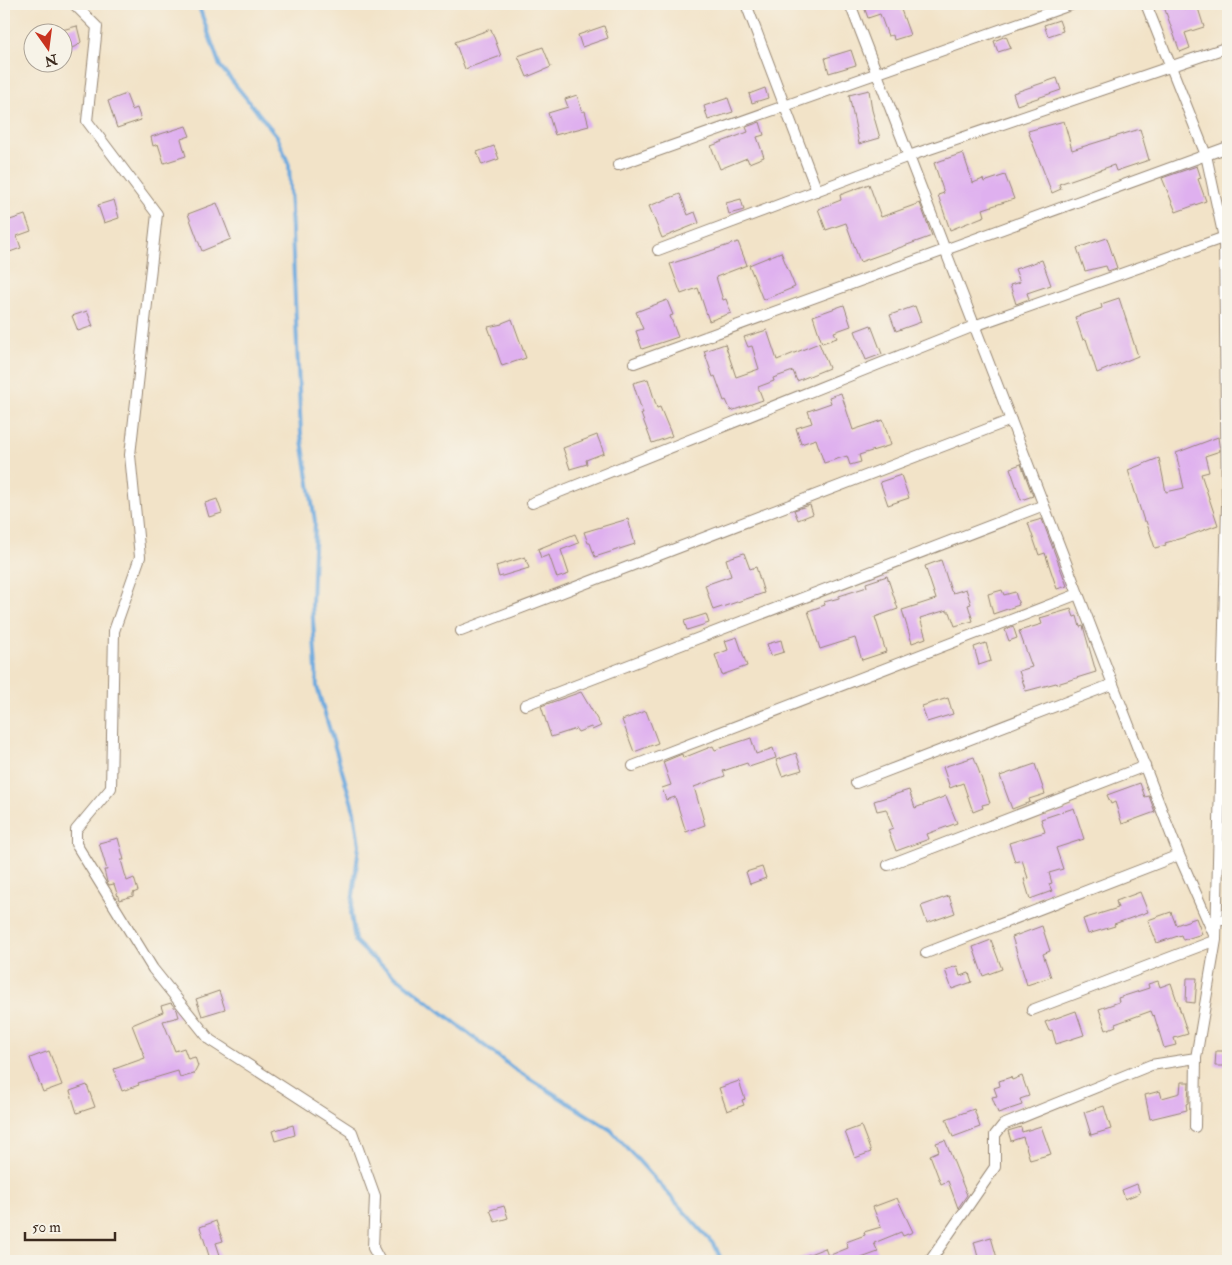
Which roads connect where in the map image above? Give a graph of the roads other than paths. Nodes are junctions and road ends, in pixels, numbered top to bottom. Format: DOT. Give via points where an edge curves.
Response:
graph roads {
  1 [pos="74,4"];
  2 [pos="746,4"];
  3 [pos="850,4"];
  4 [pos="1073,4"];
  5 [pos="1146,4"];
  6 [pos="1228,47"];
  7 [pos="1171,67"];
  8 [pos="876,73"];
  9 [pos="785,106"];
  10 [pos="1228,147"];
  11 [pos="1206,155"];
  12 [pos="909,156"];
  13 [pos="618,165"];
  14 [pos="817,191"];
  15 [pos="1227,240"];
  16 [pos="658,250"];
  17 [pos="945,250"];
  18 [pos="974,326"];
  19 [pos="634,363"];
  20 [pos="1228,418"];
  21 [pos="1011,420"];
  22 [pos="532,503"];
  23 [pos="1044,505"];
  24 [pos="1228,508"];
  25 [pos="1078,594"];
  26 [pos="1226,607"];
  27 [pos="461,631"];
  28 [pos="1113,684"];
  29 [pos="525,705"];
  30 [pos="1225,732"];
  31 [pos="633,766"];
  32 [pos="1145,766"];
  33 [pos="856,783"];
  34 [pos="1224,821"];
  35 [pos="1179,855"];
  36 [pos="888,865"];
  37 [pos="1216,920"];
  38 [pos="1228,920"];
  39 [pos="1216,940"];
  40 [pos="926,953"];
  41 [pos="1032,1010"];
  42 [pos="1196,1058"];
  43 [pos="1195,1127"];
  44 [pos="380,1261"];
  45 [pos="930,1261"];
  1 -- 44 [label="street" via="97,27 87,121 157,214 130,455 140,557 114,631 111,788 76,830 76,844 153,969 210,1040 352,1132 376,1196 373,1248"];
  2 -- 9 [label="street"];
  3 -- 8 [label="street"];
  4 -- 8 [label="street"];
  5 -- 7 [label="street"];
  6 -- 7 [label="street"];
  7 -- 11 [label="street"];
  7 -- 12 [label="street"];
  8 -- 9 [label="street"];
  8 -- 12 [label="street"];
  9 -- 13 [label="street"];
  9 -- 14 [label="street"];
  10 -- 11 [label="street"];
  11 -- 15 [label="street"];
  11 -- 17 [label="street"];
  12 -- 14 [label="street"];
  12 -- 17 [label="street"];
  14 -- 16 [label="street"];
  15 -- 18 [label="street"];
  15 -- 20 [label="street"];
  17 -- 18 [label="street"];
  17 -- 19 [label="street"];
  18 -- 21 [label="street"];
  18 -- 22 [label="street"];
  20 -- 24 [label="street"];
  21 -- 23 [label="street"];
  21 -- 27 [label="street"];
  23 -- 25 [label="street"];
  23 -- 29 [label="street"];
  24 -- 26 [label="street"];
  25 -- 28 [label="street"];
  25 -- 31 [label="street"];
  26 -- 30 [label="street"];
  28 -- 32 [label="street"];
  28 -- 33 [label="street"];
  30 -- 34 [label="street"];
  32 -- 35 [label="street"];
  32 -- 36 [label="street"];
  34 -- 37 [label="street"];
  35 -- 39 [label="street"];
  35 -- 40 [label="street"];
  37 -- 38 [label="street"];
  37 -- 39 [label="street"];
  39 -- 41 [label="street"];
  39 -- 42 [label="street"];
  42 -- 43 [label="street"];
  42 -- 45 [label="street" via="1152,1065 1003,1125 995,1135 995,1167"];
}
